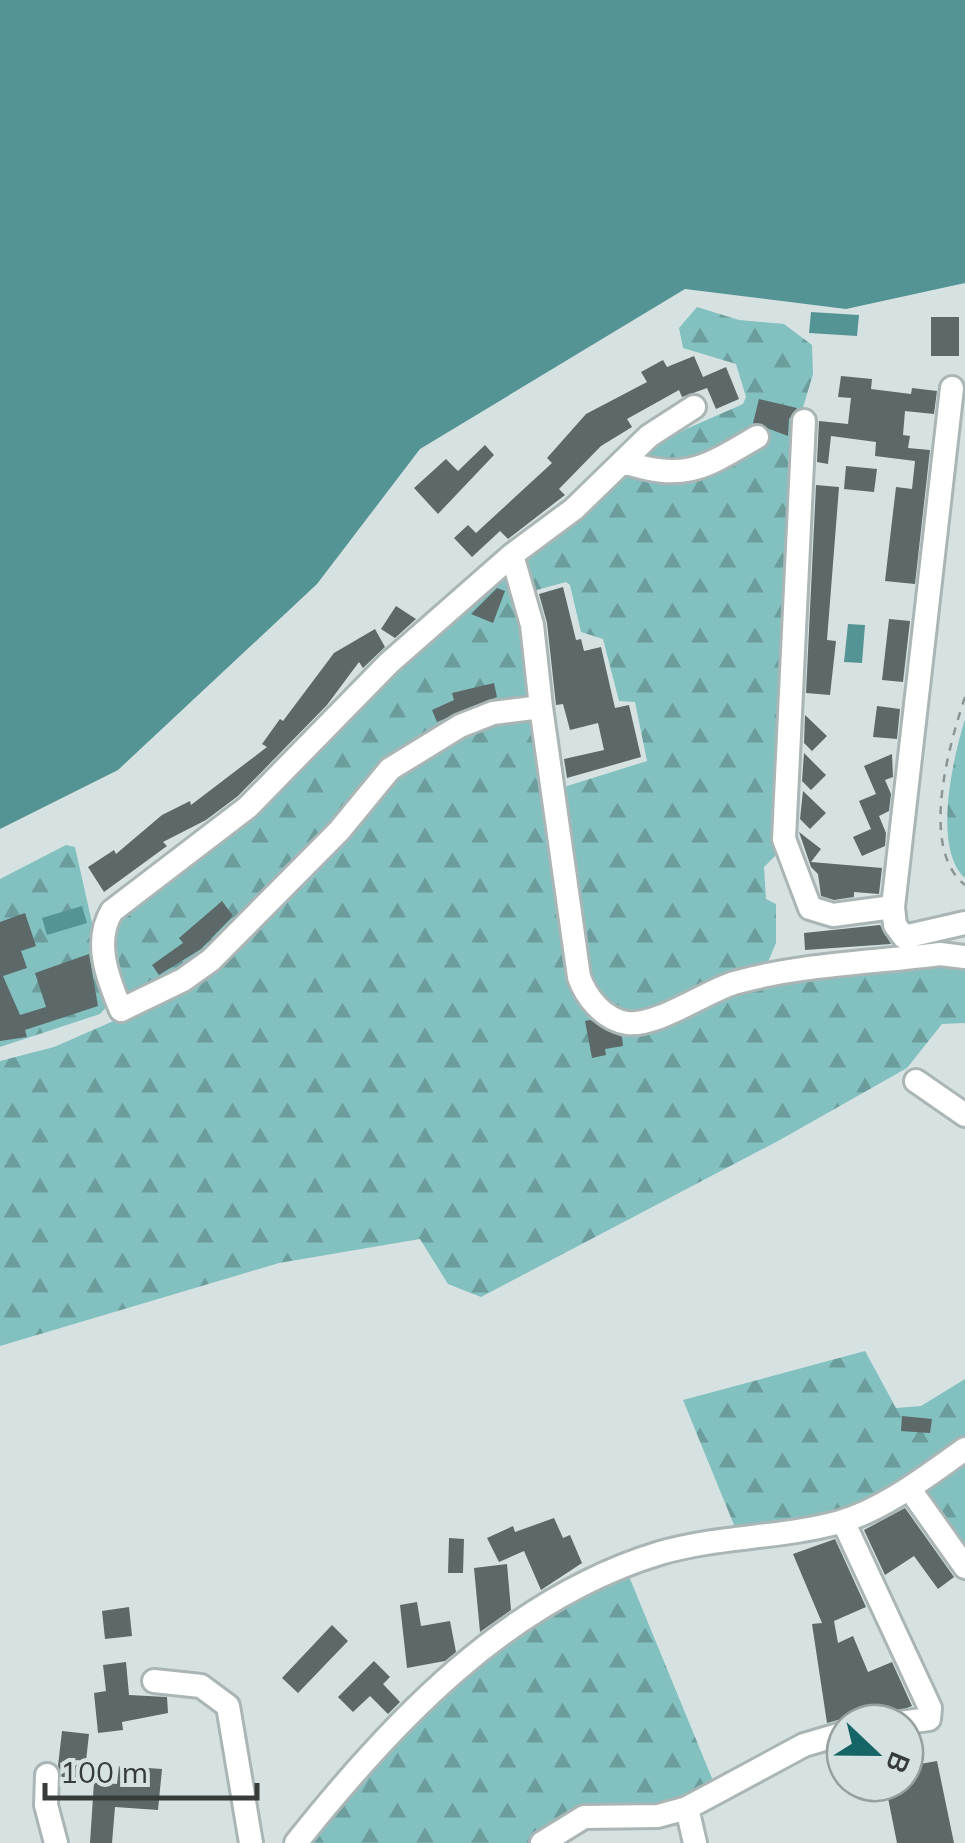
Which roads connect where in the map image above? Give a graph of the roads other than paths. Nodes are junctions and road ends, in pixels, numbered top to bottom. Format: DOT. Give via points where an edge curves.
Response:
graph roads {
  1 [pos="952,388"];
  2 [pos="694,407"];
  3 [pos="804,422"];
  4 [pos="756,437"];
  5 [pos="624,462"];
  6 [pos="512,555"];
  7 [pos="540,707"];
  8 [pos="893,907"];
  9 [pos="965,923"];
  10 [pos="965,957"];
  11 [pos="916,1081"];
  12 [pos="965,1115"];
  13 [pos="965,1449"];
  14 [pos="909,1488"];
  15 [pos="842,1521"];
  16 [pos="965,1567"];
  17 [pos="154,1681"];
  18 [pos="925,1719"];
  19 [pos="825,1738"];
  20 [pos="47,1775"];
  21 [pos="688,1808"];
  22 [pos="56,1843"];
  23 [pos="251,1843"];
  24 [pos="296,1843"];
  25 [pos="542,1843"];
  26 [pos="695,1843"];
  1 -- 8 [label="street"];
  2 -- 5 [label="street"];
  3 -- 8 [label="street" via="786,851 810,908 833,915"];
  4 -- 5 [label="street" via="689,472 661,473"];
  5 -- 6 [label="street"];
  6 -- 7 [label="street" via="532,625"];
  6 -- 7 [label="street" via="389,663 248,808 112,911 102,927 106,974 120,1010 211,960 339,831 390,769 460,726"];
  7 -- 10 [label="street" via="580,976 584,992 611,1017 644,1021 730,984 790,969"];
  8 -- 9 [label="street" via="904,936"];
  11 -- 12 [label="street"];
  13 -- 14 [label="street"];
  14 -- 15 [label="street"];
  14 -- 16 [label="street"];
  15 -- 18 [label="street" via="930,1708"];
  15 -- 24 [label="street" via="662,1553 579,1584 491,1641 425,1700 346,1780"];
  17 -- 23 [label="street" via="202,1686 228,1706"];
  19 -- 21 [label="street"];
  20 -- 22 [label="street"];
  21 -- 25 [label="street" via="658,1816 584,1817"];
  21 -- 26 [label="street"];
}
